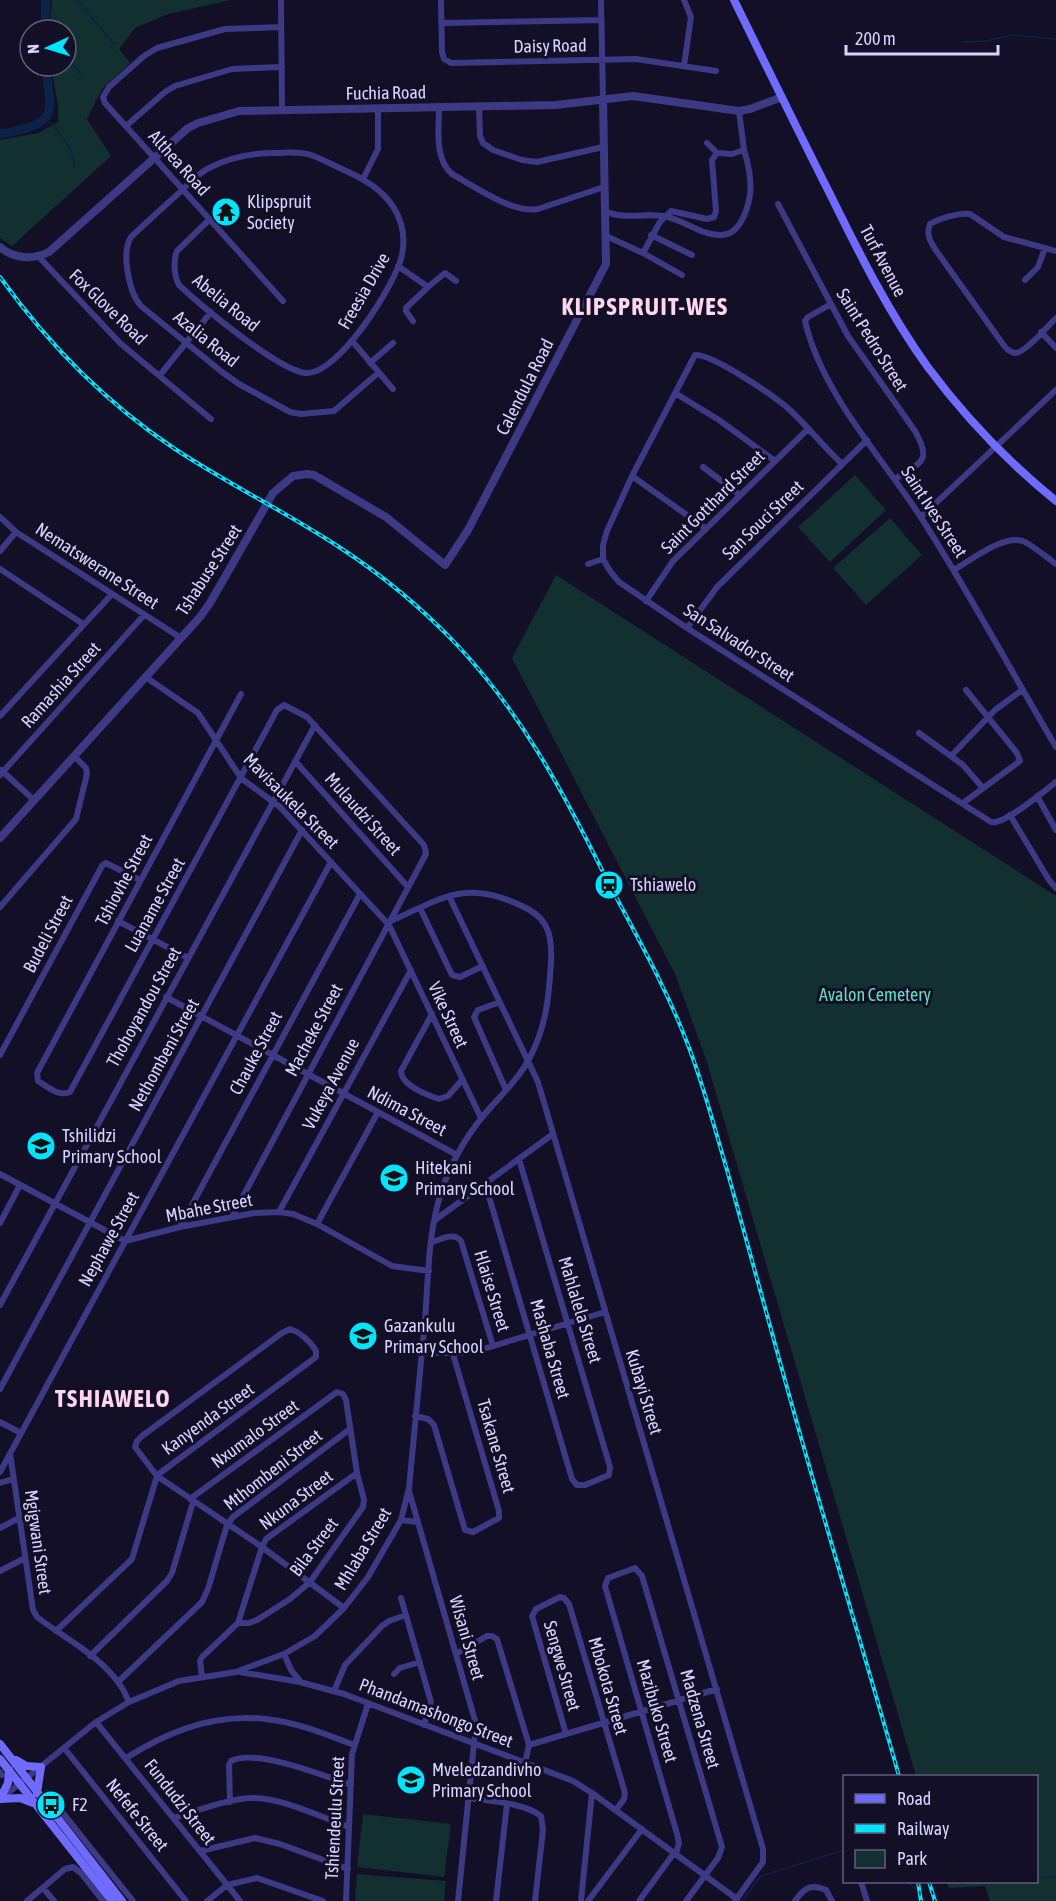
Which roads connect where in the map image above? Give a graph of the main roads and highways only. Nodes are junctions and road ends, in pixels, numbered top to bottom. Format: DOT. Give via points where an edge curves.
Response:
graph roads {
  1 [pos="734,0"];
  2 [pos="1056,501"];
  3 [pos="0,1744"];
  4 [pos="0,1759"];
  5 [pos="4,1772"];
  6 [pos="22,1781"];
  7 [pos="37,1793"];
  8 [pos="0,1799"];
  9 [pos="34,1803"];
  10 [pos="112,1901"];
  11 [pos="122,1901"];
  1 -- 2 [label="main road, Turf Avenue" via="866,267 900,325 942,386 997,446"];
  3 -- 6 [label="main road"];
  3 -- 7 [label="main road" via="23,1765 40,1767"];
  4 -- 5 [label="main road"];
  5 -- 6 [label="main road"];
  5 -- 8 [label="main road" via="9,1783"];
  6 -- 7 [label="main road"];
  6 -- 9 [label="main road"];
  7 -- 11 [label="main road"];
  8 -- 9 [label="main road" via="20,1798"];
  9 -- 10 [label="main road"];
}
